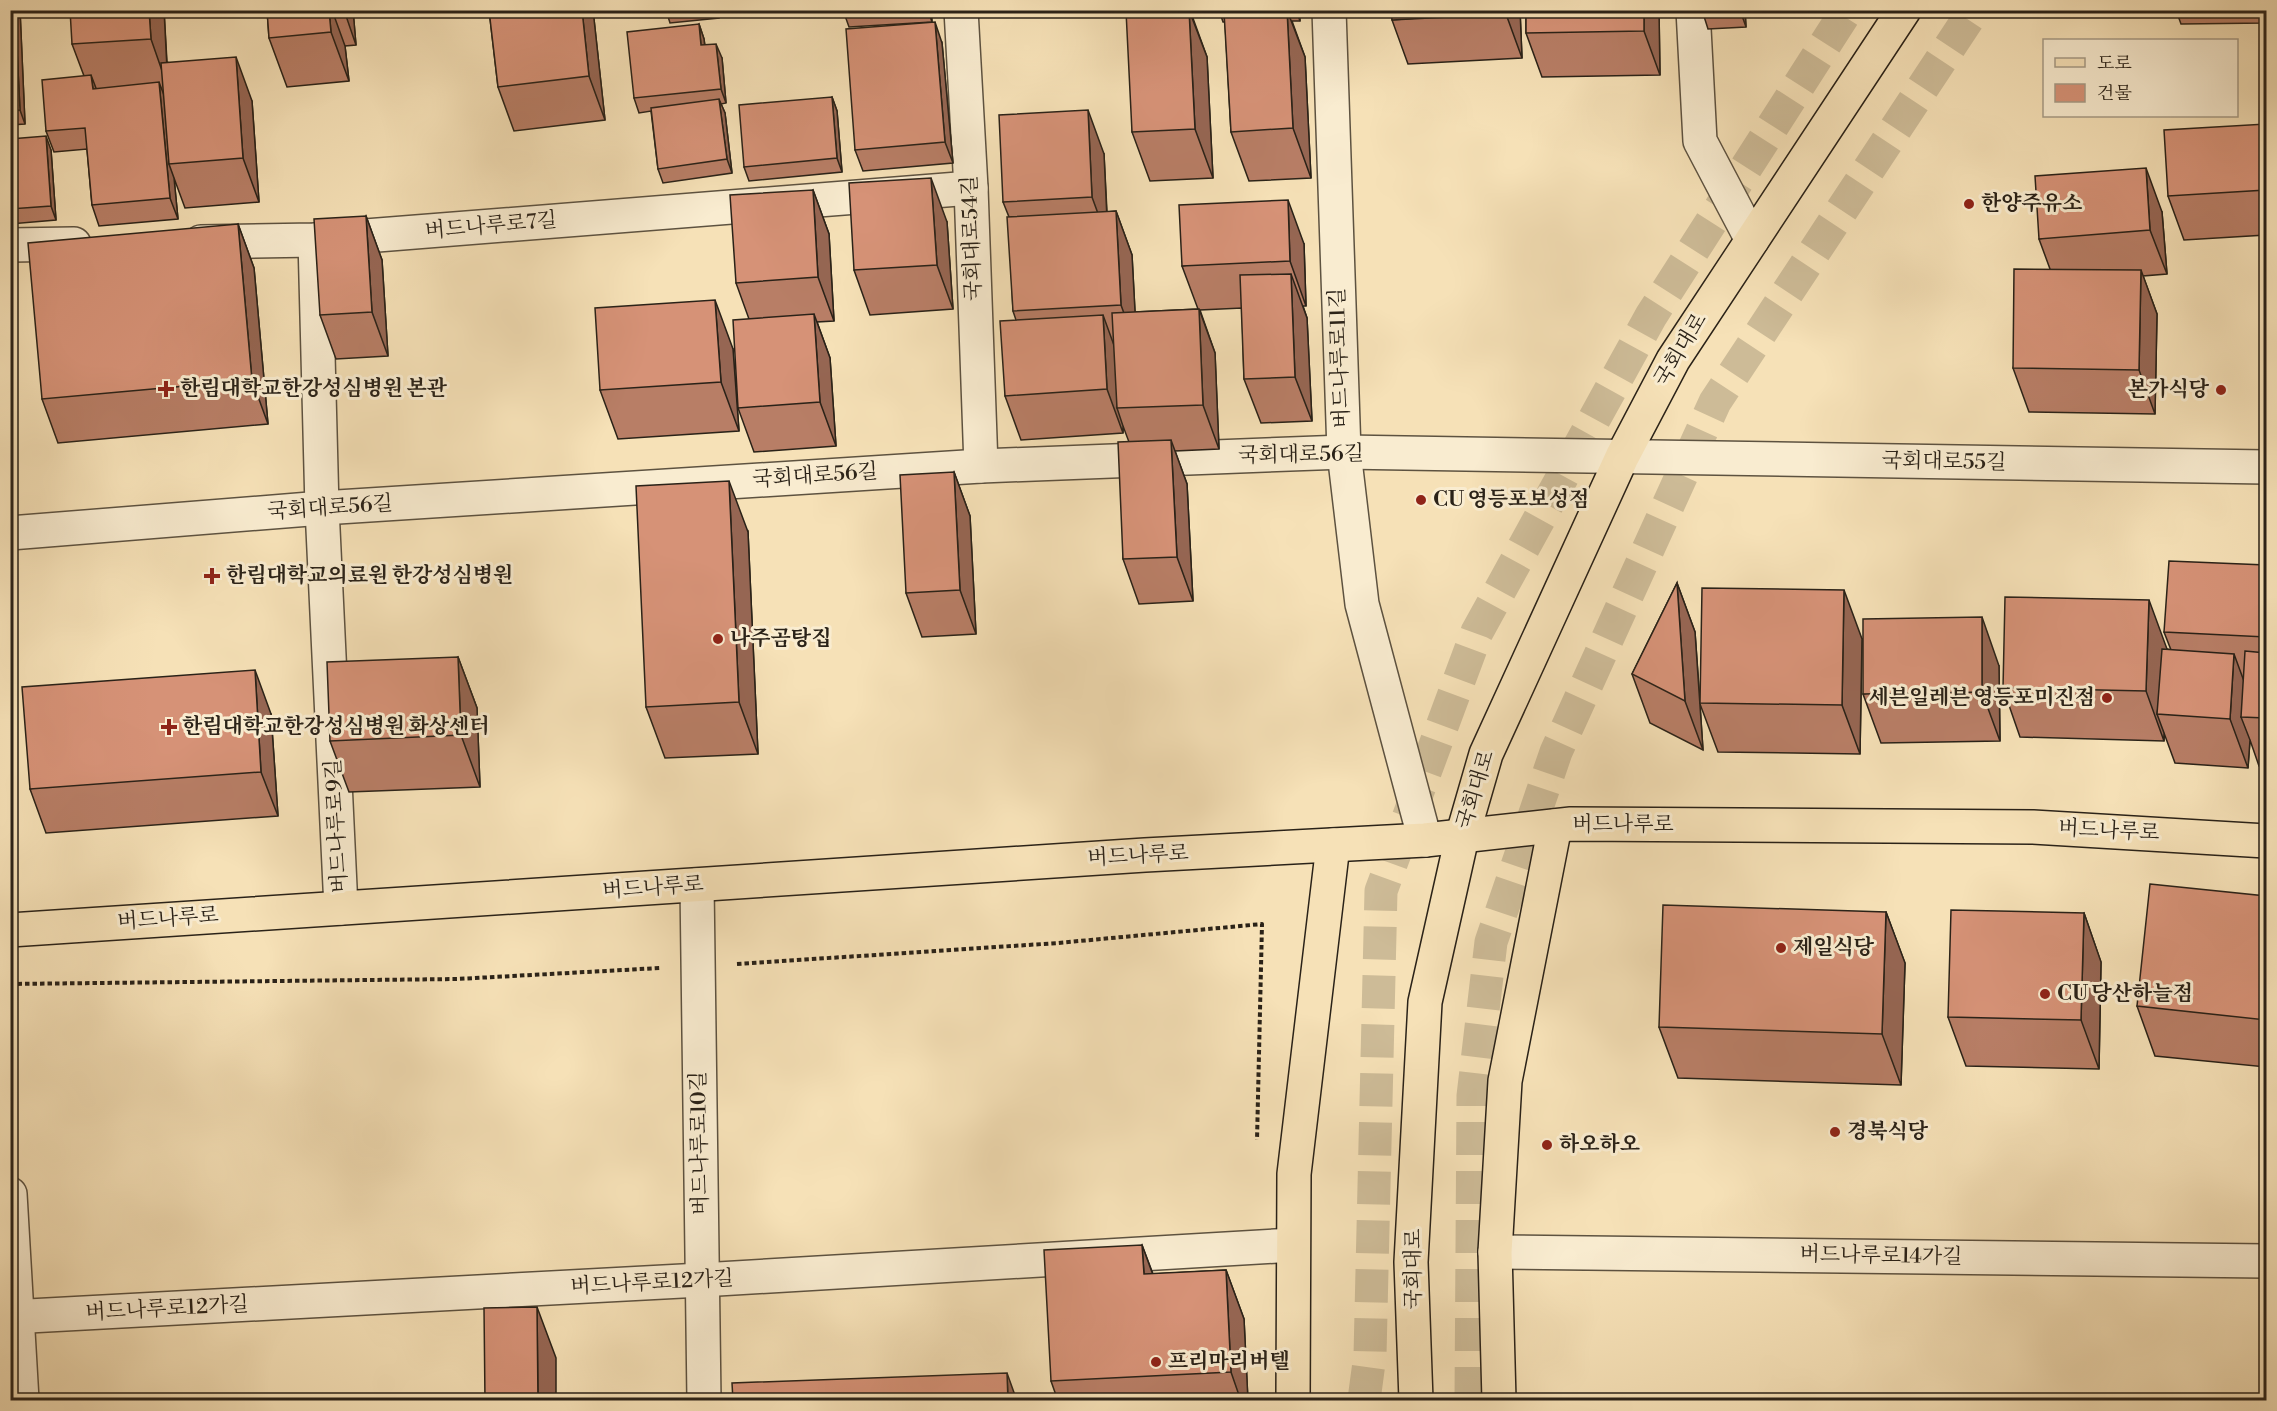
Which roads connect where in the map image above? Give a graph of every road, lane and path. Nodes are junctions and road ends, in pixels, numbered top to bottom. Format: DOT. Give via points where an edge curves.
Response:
graph roads {
  1 [pos="961,10"];
  2 [pos="1329,10"];
  3 [pos="1693,10"];
  4 [pos="1904,10"];
  5 [pos="971,188"];
  6 [pos="315,240"];
  7 [pos="1752,240"];
  8 [pos="175,242"];
  9 [pos="104,243"];
  10 [pos="10,244"];
  11 [pos="1344,452"];
  12 [pos="1622,457"];
  13 [pos="981,466"];
  14 [pos="2266,467"];
  15 [pos="322,508"];
  16 [pos="10,533"];
  17 [pos="1555,826"];
  18 [pos="1462,837"];
  19 [pos="1425,840"];
  20 [pos="2266,841"];
  21 [pos="1333,846"];
  22 [pos="697,885"];
  23 [pos="341,908"];
  24 [pos="10,930"];
  25 [pos="698,966"];
  26 [pos="10,984"];
  27 [pos="1257,1140"];
  28 [pos="10,1194"];
  29 [pos="1293,1245"];
  30 [pos="1495,1252"];
  31 [pos="2266,1261"];
  32 [pos="701,1280"];
  33 [pos="14,1317"];
  34 [pos="22,1401"];
  35 [pos="704,1401"];
  36 [pos="1293,1401"];
  37 [pos="1416,1401"];
  38 [pos="1499,1401"];
  1 -- 5 [label="street, 국회대로54길"];
  2 -- 11 [label="street, 버드나루로11길"];
  3 -- 7 [label="street" via="1700,141"];
  4 -- 7 [label="main road, 국회대로"];
  5 -- 6 [label="street, 버드나루로7길"];
  5 -- 13 [label="street, 국회대로54길"];
  6 -- 8 [label="street, 버드나루로7길"];
  6 -- 15 [label="street, 버드나루로9길"];
  7 -- 12 [label="main road, 국회대로" via="1673,360"];
  9 -- 10 [label="street"];
  11 -- 12 [label="street, 국회대로56길"];
  11 -- 13 [label="street, 국회대로56길"];
  11 -- 19 [label="street, 버드나루로11길" via="1362,604"];
  12 -- 14 [label="street, 국회대로55길"];
  12 -- 18 [label="main road, 국회대로" via="1485,754"];
  13 -- 15 [label="street, 국회대로56길"];
  15 -- 16 [label="street, 국회대로56길"];
  15 -- 23 [label="street, 버드나루로9길"];
  17 -- 18 [label="main road, 버드나루로"];
  17 -- 20 [label="main road, 버드나루로" via="2033,827"];
  17 -- 30 [label="main road" via="1505,1081"];
  18 -- 19 [label="main road, 버드나루로"];
  18 -- 37 [label="main road, 국회대로" via="1425,1002 1412,1262"];
  19 -- 21 [label="main road, 버드나루로"];
  21 -- 22 [label="main road, 버드나루로"];
  21 -- 29 [label="main road" via="1294,1173"];
  22 -- 23 [label="main road, 버드나루로"];
  22 -- 25 [label="street, 버드나루로10길"];
  23 -- 24 [label="main road, 버드나루로"];
  25 -- 26 [label="path" via="457,979"];
  25 -- 27 [label="path" via="1058,943 1262,924"];
  25 -- 32 [label="street, 버드나루로10길"];
  28 -- 33 [label="street"];
  29 -- 32 [label="street, 버드나루로12가길"];
  29 -- 36 [label="main road"];
  30 -- 31 [label="street, 버드나루로14가길"];
  30 -- 38 [label="main road"];
  32 -- 33 [label="street, 버드나루로12가길"];
  32 -- 35 [label="street, 버드나루로10길"];
  33 -- 34 [label="street"];
}
